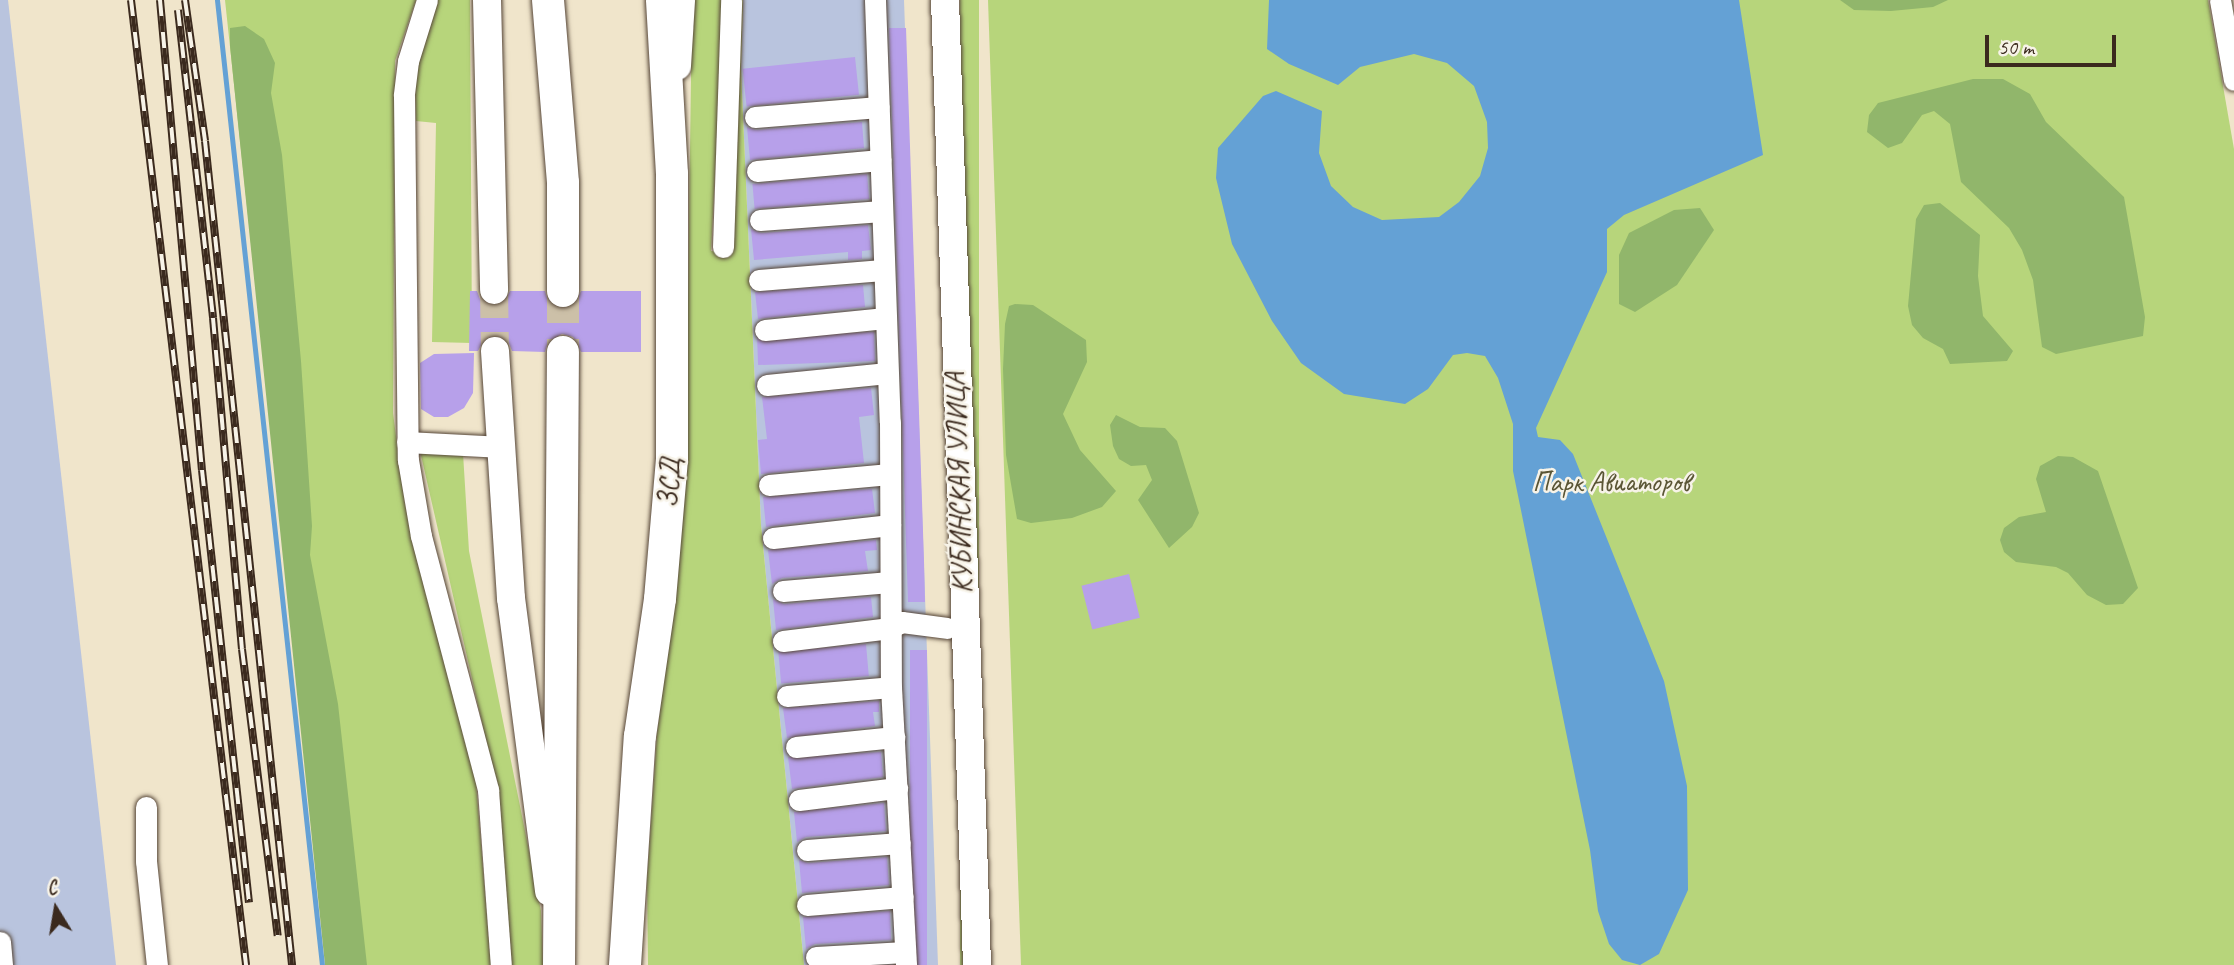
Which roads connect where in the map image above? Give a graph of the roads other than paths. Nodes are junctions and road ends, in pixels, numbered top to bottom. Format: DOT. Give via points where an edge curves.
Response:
graph roads {
  1 [pos="428,0"];
  2 [pos="487,0"];
  3 [pos="548,0"];
  4 [pos="662,0"];
  5 [pos="681,0"];
  6 [pos="731,0"];
  7 [pos="875,0"];
  8 [pos="926,0"];
  9 [pos="945,0"];
  10 [pos="2220,0"];
  11 [pos="2234,80"];
  12 [pos="879,107"];
  13 [pos="755,117"];
  14 [pos="881,160"];
  15 [pos="757,171"];
  16 [pos="671,174"];
  17 [pos="882,211"];
  18 [pos="761,220"];
  19 [pos="723,247"];
  20 [pos="883,270"];
  21 [pos="759,280"];
  22 [pos="494,290"];
  23 [pos="563,291"];
  24 [pos="885,318"];
  25 [pos="765,330"];
  26 [pos="495,351"];
  27 [pos="563,352"];
  28 [pos="887,373"];
  29 [pos="767,385"];
  30 [pos="407,442"];
  31 [pos="502,447"];
  32 [pos="890,474"];
  33 [pos="769,485"];
  34 [pos="890,525"];
  35 [pos="773,538"];
  36 [pos="890,582"];
  37 [pos="783,591"];
  38 [pos="955,627"];
  39 [pos="890,628"];
  40 [pos="783,641"];
  41 [pos="891,687"];
  42 [pos="787,696"];
  43 [pos="894,737"];
  44 [pos="796,747"];
  45 [pos="897,788"];
  46 [pos="799,800"];
  47 [pos="146,807"];
  48 [pos="900,843"];
  49 [pos="807,850"];
  50 [pos="904,897"];
  51 [pos="807,905"];
  52 [pos="0,942"];
  53 [pos="816,957"];
  54 [pos="906,959"];
  55 [pos="2,965"];
  56 [pos="157,965"];
  57 [pos="501,965"];
  58 [pos="558,965"];
  59 [pos="625,965"];
  60 [pos="958,965"];
  61 [pos="977,965"];
  1 -- 30 [label="street" via="408,61 404,96"];
  2 -- 22 [label="main road"];
  3 -- 23 [label="highway" via="563,183"];
  4 -- 16 [label="highway, ЗСД"];
  5 -- 16 [label="main road"];
  6 -- 19 [label="street"];
  7 -- 12 [label="street"];
  8 -- 38 [label="main road, КУБИНСКАЯ УЛИЦА"];
  9 -- 38 [label="main road, КУБИНСКАЯ УЛИЦА"];
  10 -- 11 [label="street"];
  12 -- 13 [label="street"];
  12 -- 14 [label="street"];
  14 -- 15 [label="street"];
  14 -- 17 [label="street"];
  16 -- 59 [label="highway, ЗСД" via="672,460 660,599 640,736"];
  17 -- 18 [label="street"];
  17 -- 20 [label="street"];
  20 -- 21 [label="street"];
  20 -- 24 [label="street"];
  24 -- 25 [label="street"];
  24 -- 28 [label="street"];
  26 -- 31 [label="main road"];
  27 -- 58 [label="highway"];
  28 -- 29 [label="street"];
  28 -- 32 [label="street"];
  30 -- 31 [label="street"];
  30 -- 57 [label="street" via="414,504 488,790"];
  31 -- 58 [label="main road" via="511,598"];
  32 -- 33 [label="street"];
  32 -- 34 [label="street"];
  34 -- 35 [label="street"];
  34 -- 36 [label="street"];
  36 -- 37 [label="street"];
  36 -- 39 [label="street"];
  38 -- 39 [label="street" via="901,635"];
  38 -- 60 [label="main road, КУБИНСКАЯ УЛИЦА"];
  38 -- 61 [label="main road, КУБИНСКАЯ УЛИЦА"];
  39 -- 40 [label="street"];
  39 -- 41 [label="street"];
  41 -- 42 [label="street"];
  41 -- 43 [label="street"];
  43 -- 44 [label="street"];
  43 -- 45 [label="street"];
  45 -- 46 [label="street"];
  45 -- 48 [label="street"];
  47 -- 56 [label="street" via="146,861"];
  48 -- 49 [label="street"];
  48 -- 50 [label="street"];
  50 -- 51 [label="street"];
  50 -- 54 [label="street"];
  52 -- 55 [label="street"];
  53 -- 54 [label="street"];
}
